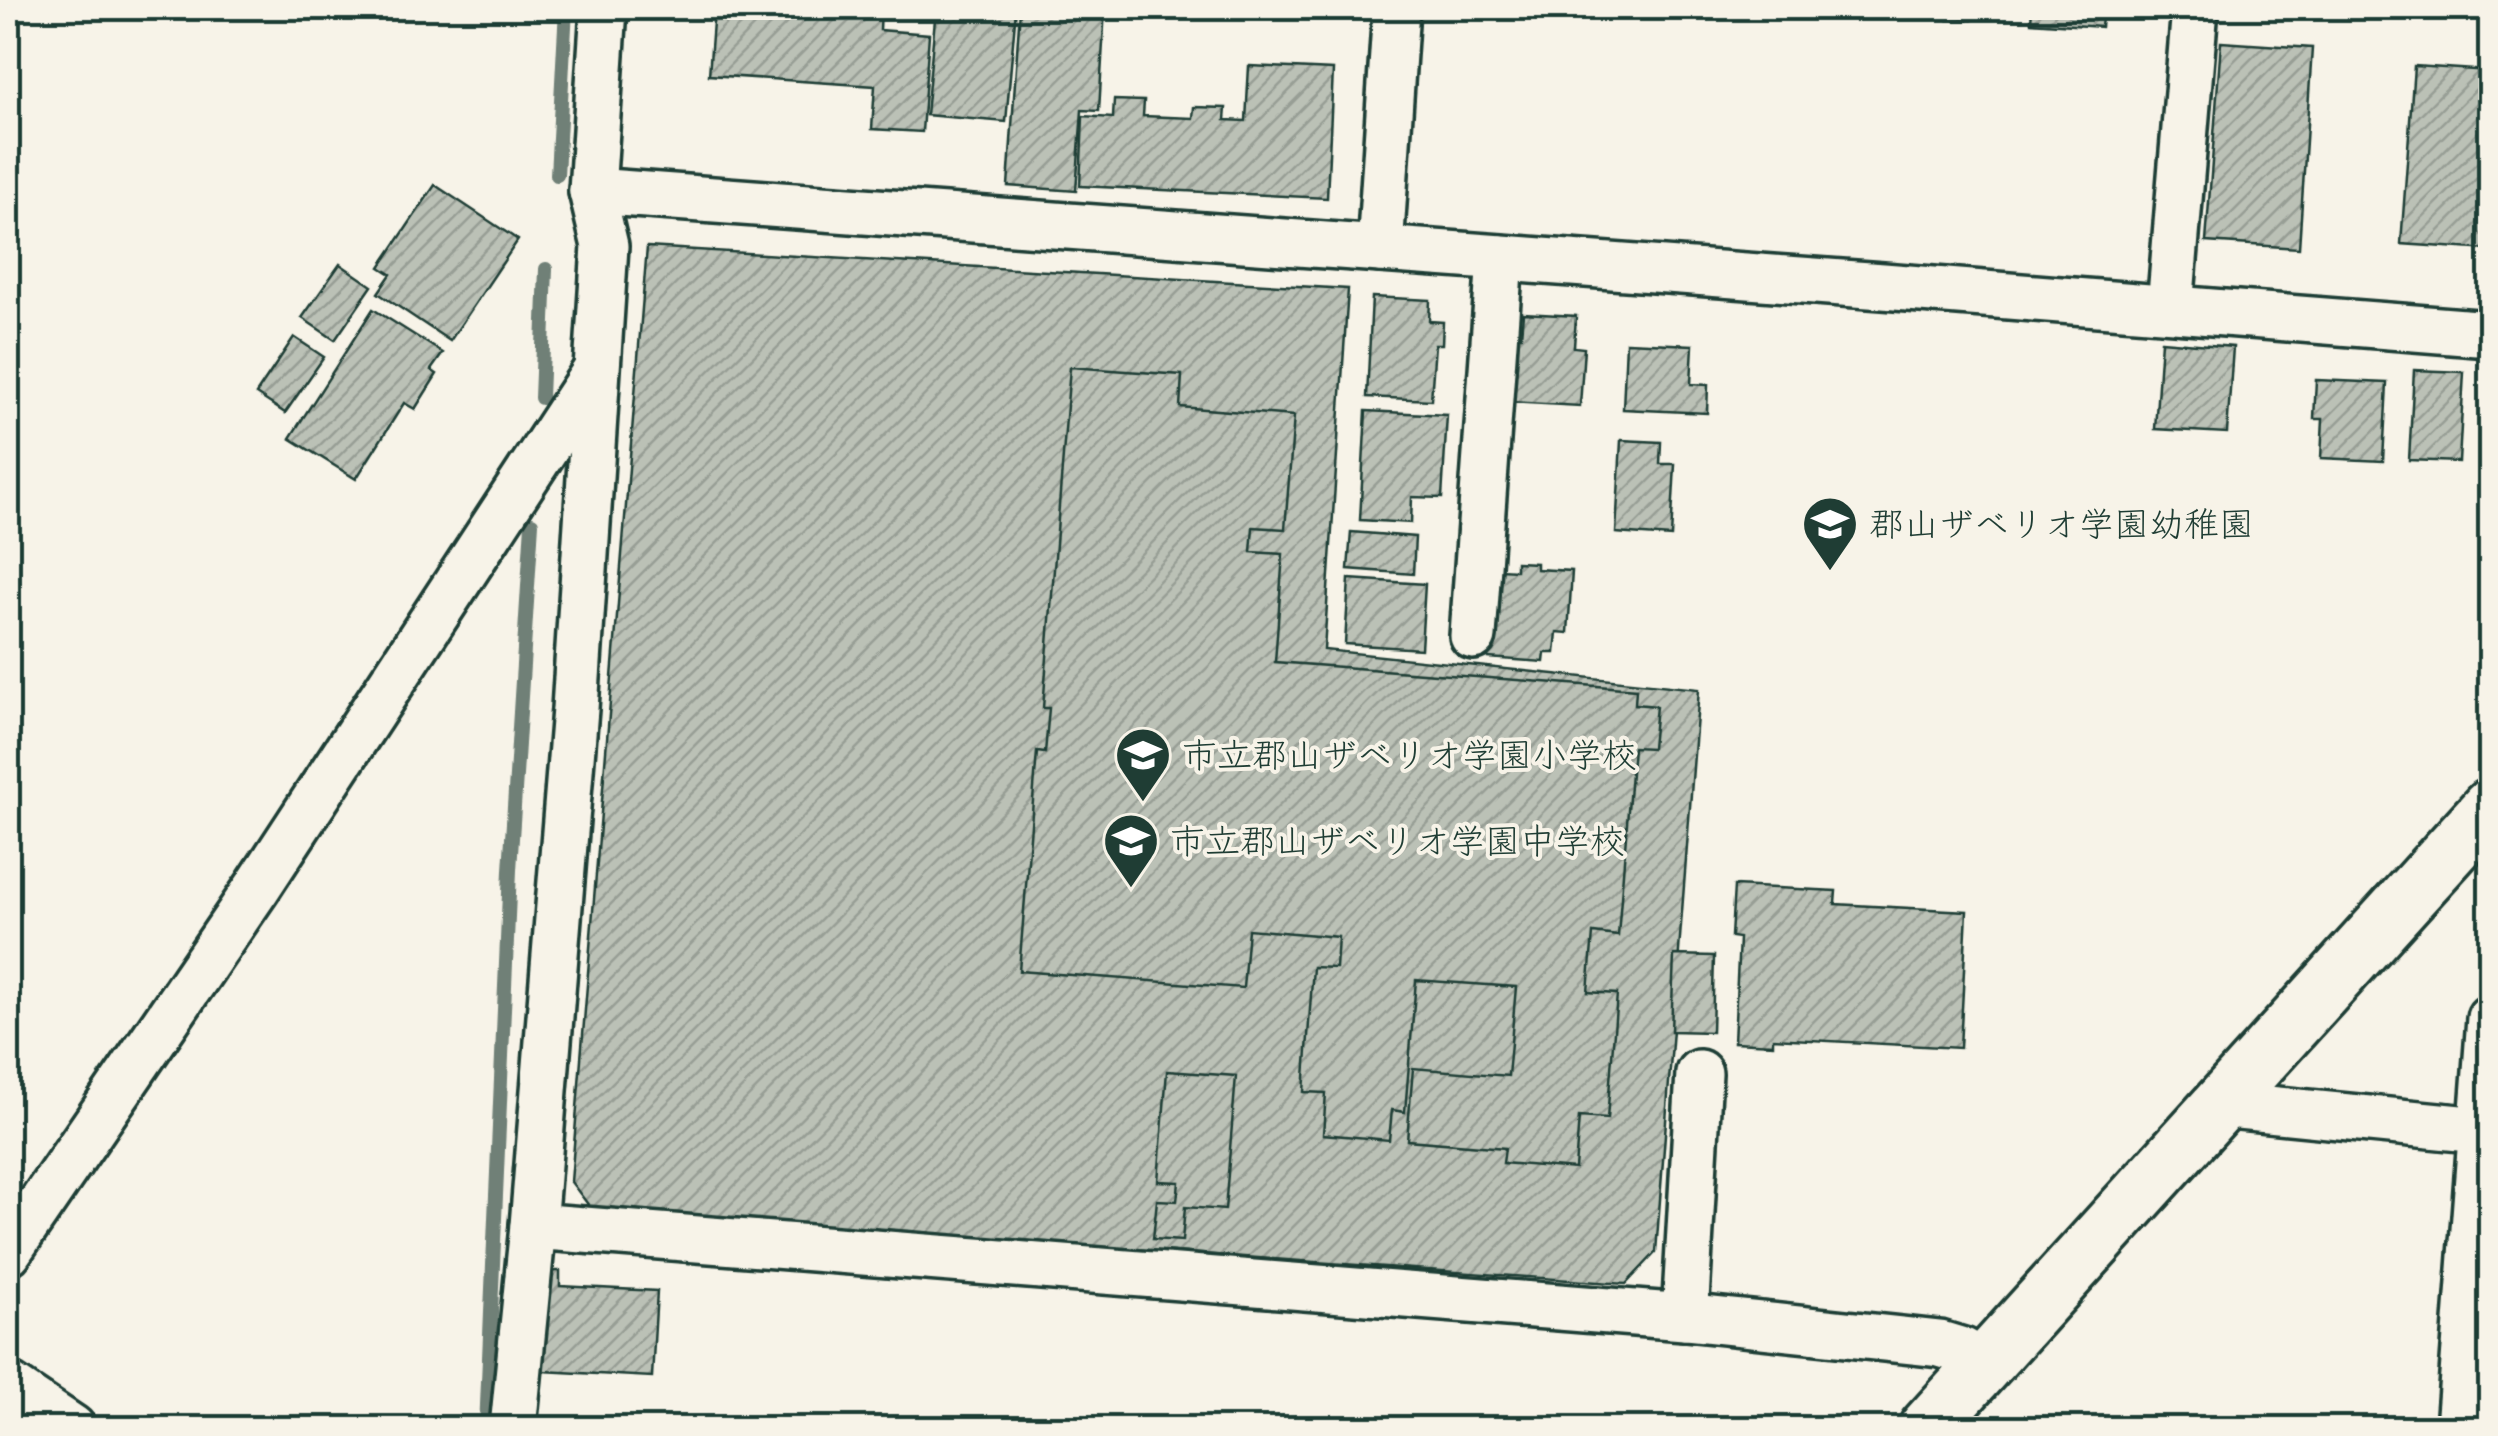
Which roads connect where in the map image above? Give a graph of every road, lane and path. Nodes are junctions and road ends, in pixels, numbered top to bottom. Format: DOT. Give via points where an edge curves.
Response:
graph roads {
  1 [pos="604,8"];
  2 [pos="1396,8"];
  3 [pos="2195,8"];
  4 [pos="592,191"];
  5 [pos="1380,249"];
  6 [pos="1500,258"];
  7 [pos="2170,308"];
  8 [pos="2490,334"];
  9 [pos="596,371"];
  10 [pos="1473,636"];
  11 [pos="2490,807"];
  12 [pos="2490,1018"];
  13 [pos="1699,1073"];
  14 [pos="2218,1104"];
  15 [pos="2486,1130"];
  16 [pos="533,1226"];
  17 [pos="8,1252"];
  18 [pos="1685,1318"];
  19 [pos="1985,1365"];
  20 [pos="8,1385"];
  21 [pos="72,1428"];
  22 [pos="513,1428"];
  23 [pos="1928,1428"];
  24 [pos="2459,1428"];
  1 -- 4 [label="street"];
  2 -- 5 [label="street"];
  3 -- 7 [label="street"];
  4 -- 5 [label="street"];
  4 -- 9 [label="street" via="605,246"];
  5 -- 6 [label="street"];
  6 -- 7 [label="street"];
  6 -- 10 [label="street"];
  7 -- 8 [label="street"];
  9 -- 16 [label="street"];
  9 -- 17 [label="street" via="258,888"];
  11 -- 14 [label="street"];
  12 -- 15 [label="street"];
  13 -- 18 [label="street"];
  14 -- 15 [label="street"];
  14 -- 19 [label="street"];
  15 -- 24 [label="street"];
  16 -- 18 [label="street"];
  16 -- 22 [label="street"];
  18 -- 19 [label="street" via="1940,1344"];
  19 -- 23 [label="street"];
  20 -- 21 [label="street"];
}
